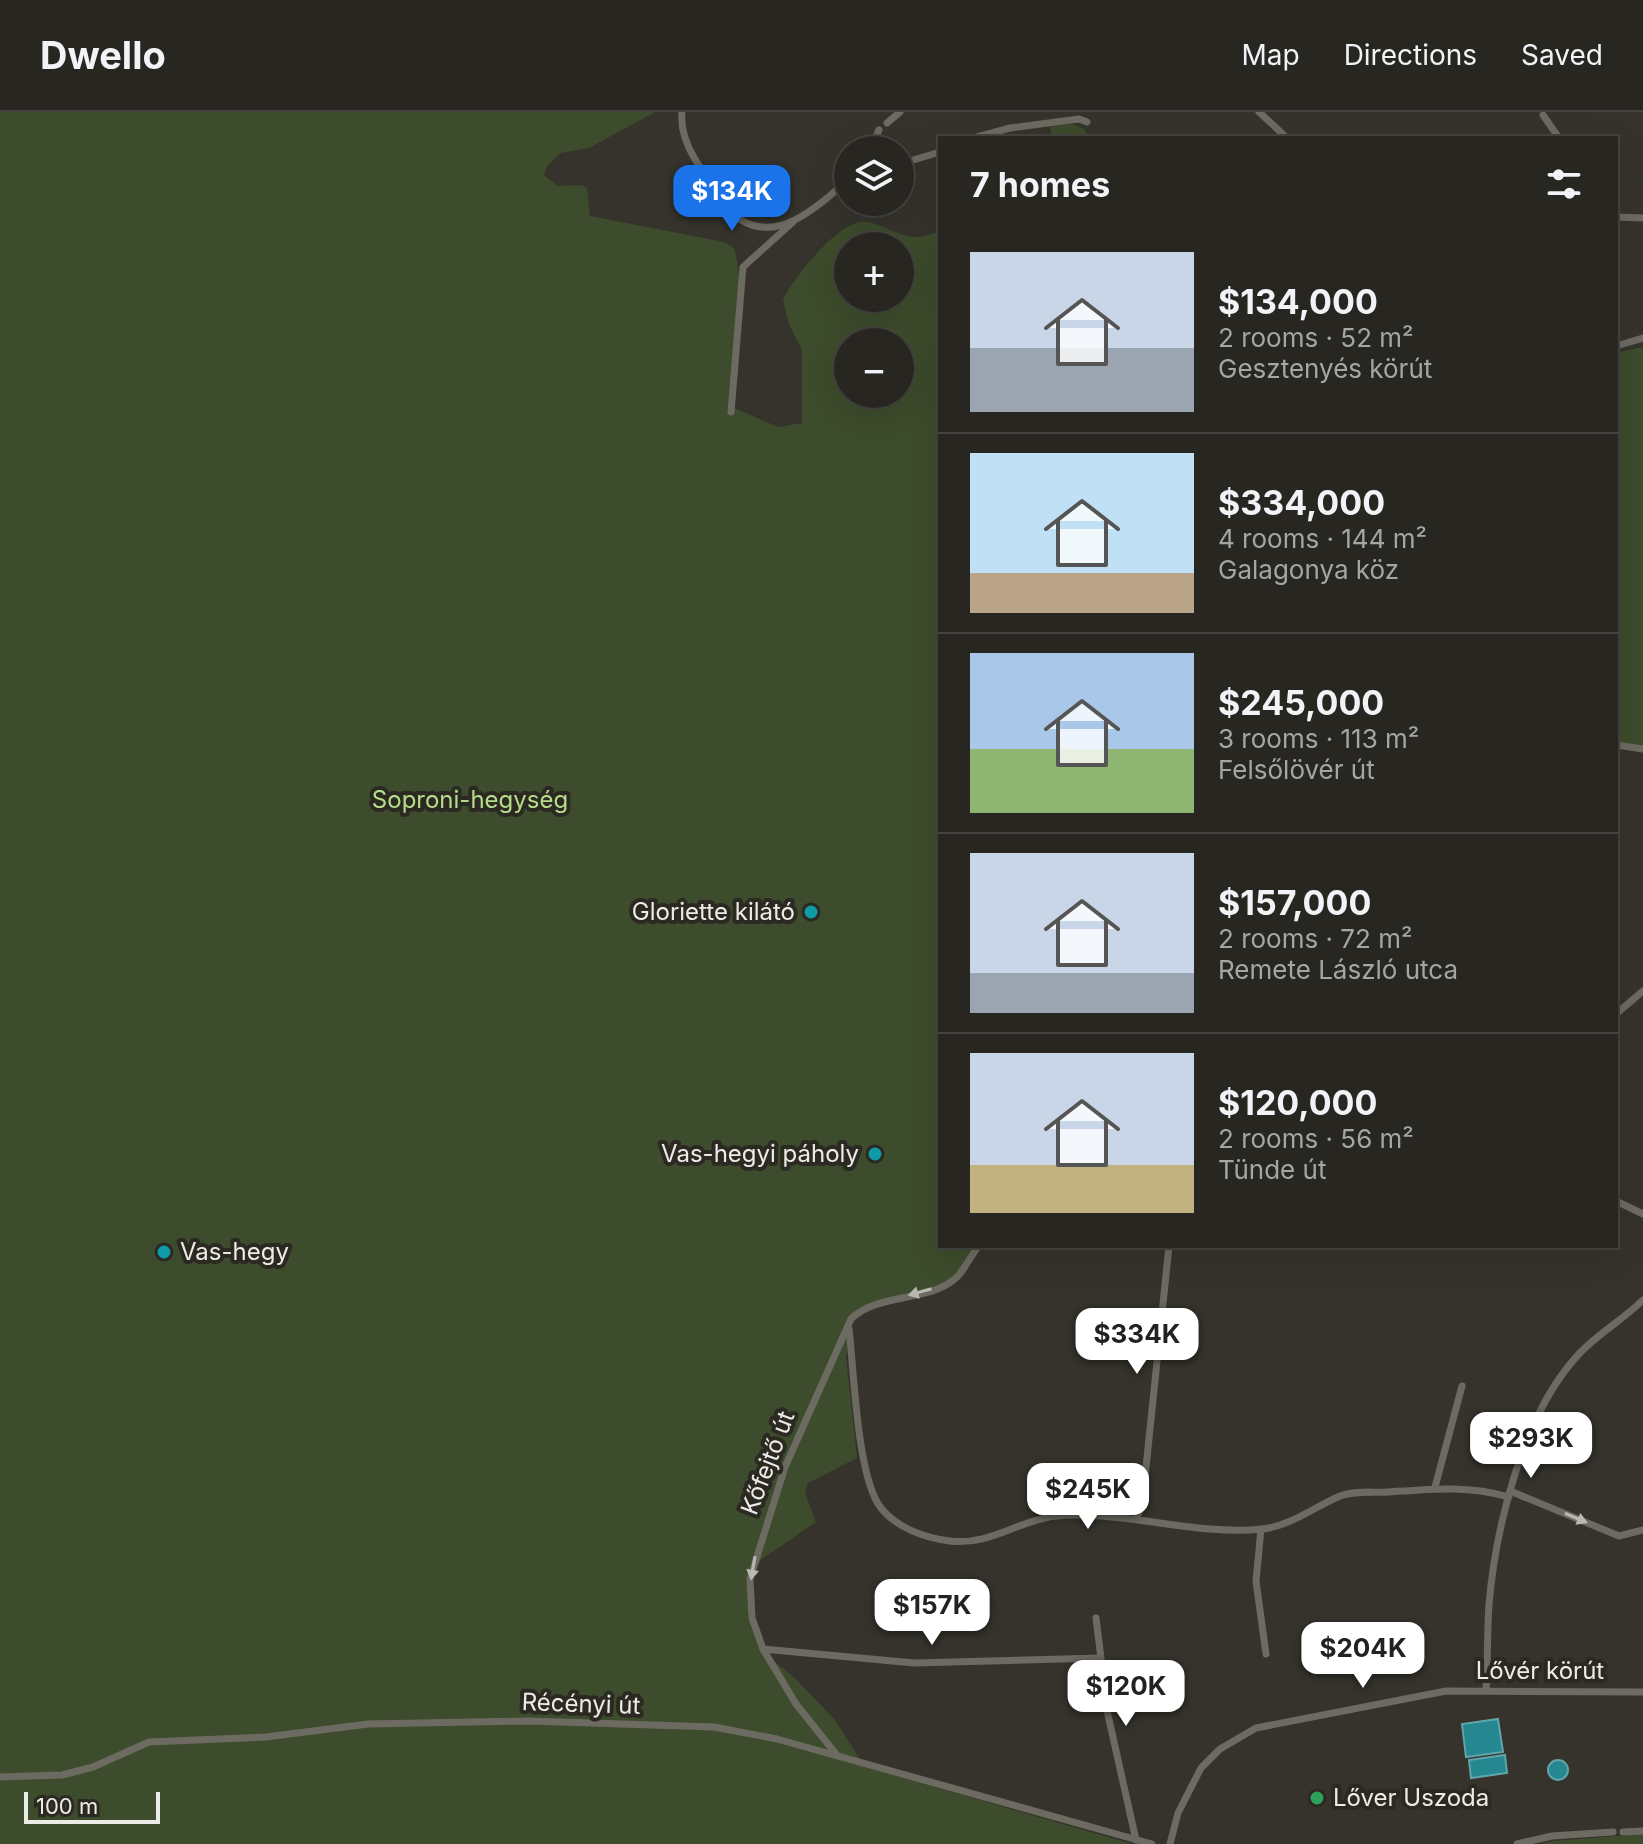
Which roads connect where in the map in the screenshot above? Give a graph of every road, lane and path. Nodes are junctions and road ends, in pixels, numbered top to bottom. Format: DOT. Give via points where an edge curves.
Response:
graph roads {
  1 [pos="682,112"];
  2 [pos="900,112"];
  3 [pos="1259,112"];
  4 [pos="1543,115"];
  5 [pos="1087,122"];
  6 [pos="887,123"];
  7 [pos="879,130"];
  8 [pos="1275,134"];
  9 [pos="876,136"];
  10 [pos="980,136"];
  11 [pos="1558,136"];
  12 [pos="938,153"];
  13 [pos="914,160"];
  14 [pos="834,191"];
  15 [pos="1618,217"];
  16 [pos="1643,218"];
  17 [pos="793,222"];
  18 [pos="1643,338"];
  19 [pos="1618,345"];
  20 [pos="731,412"];
  21 [pos="1618,745"];
  22 [pos="1643,749"];
  23 [pos="1643,991"];
  24 [pos="1618,1012"];
  25 [pos="1618,1202"];
  26 [pos="1643,1214"];
  27 [pos="978,1248"];
  28 [pos="1169,1248"];
  29 [pos="1643,1300"];
  30 [pos="849,1329"];
  31 [pos="1462,1386"];
  32 [pos="1435,1487"];
  33 [pos="1510,1494"];
  34 [pos="1136,1519"];
  35 [pos="1261,1529"];
  36 [pos="1643,1530"];
  37 [pos="1096,1618"];
  38 [pos="763,1649"];
  39 [pos="1266,1654"];
  40 [pos="1100,1658"];
  41 [pos="1486,1689"];
  42 [pos="1643,1692"];
  43 [pos="837,1756"];
  44 [pos="0,1777"];
  45 [pos="1643,1831"];
  46 [pos="1613,1832"];
  47 [pos="1623,1832"];
  48 [pos="1136,1840"];
  49 [pos="1152,1844"];
  50 [pos="1170,1844"];
  51 [pos="1517,1844"];
  1 -- 17 [label="street" via="687,146 741,220 757,227"];
  2 -- 6 [label="street"];
  3 -- 8 [label="street"];
  4 -- 11 [label="street"];
  5 -- 10 [label="street" via="1010,128"];
  7 -- 9 [label="street"];
  12 -- 13 [label="street"];
  14 -- 17 [label="street"];
  15 -- 16 [label="street"];
  17 -- 20 [label="street" via="743,267"];
  18 -- 19 [label="street"];
  21 -- 22 [label="street"];
  23 -- 24 [label="street"];
  25 -- 26 [label="street"];
  27 -- 30 [label="street, Kőfejtő út, one-way" via="957,1277 855,1315"];
  28 -- 34 [label="street" via="1142,1506"];
  29 -- 33 [label="street" via="1591,1341 1563,1373 1532,1433"];
  30 -- 34 [label="street" via="866,1468 878,1505 893,1520 932,1537 970,1541 1053,1516"];
  30 -- 38 [label="street, Kőfejtő út, one-way" via="839,1341 785,1467 751,1566 752,1618"];
  31 -- 32 [label="street"];
  32 -- 33 [label="street"];
  32 -- 35 [label="street" via="1341,1496"];
  33 -- 36 [label="street, one-way" via="1619,1536"];
  33 -- 41 [label="street" via="1489,1604"];
  34 -- 35 [label="street"];
  35 -- 39 [label="street" via="1256,1581"];
  37 -- 40 [label="street"];
  38 -- 40 [label="street" via="914,1663"];
  38 -- 43 [label="street, Kőfejtő út" via="796,1704"];
  40 -- 48 [label="street"];
  41 -- 42 [label="street, Lővér körút"];
  41 -- 50 [label="street, Lővér körút" via="1446,1691 1256,1728 1220,1749 1201,1768 1178,1813"];
  43 -- 44 [label="street, Récényi út" via="714,1727 368,1724 266,1737 149,1742 62,1775"];
  43 -- 48 [label="street, Récényi út"];
  45 -- 47 [label="street"];
  46 -- 51 [label="street"];
  48 -- 49 [label="street, Récényi út"];
}
